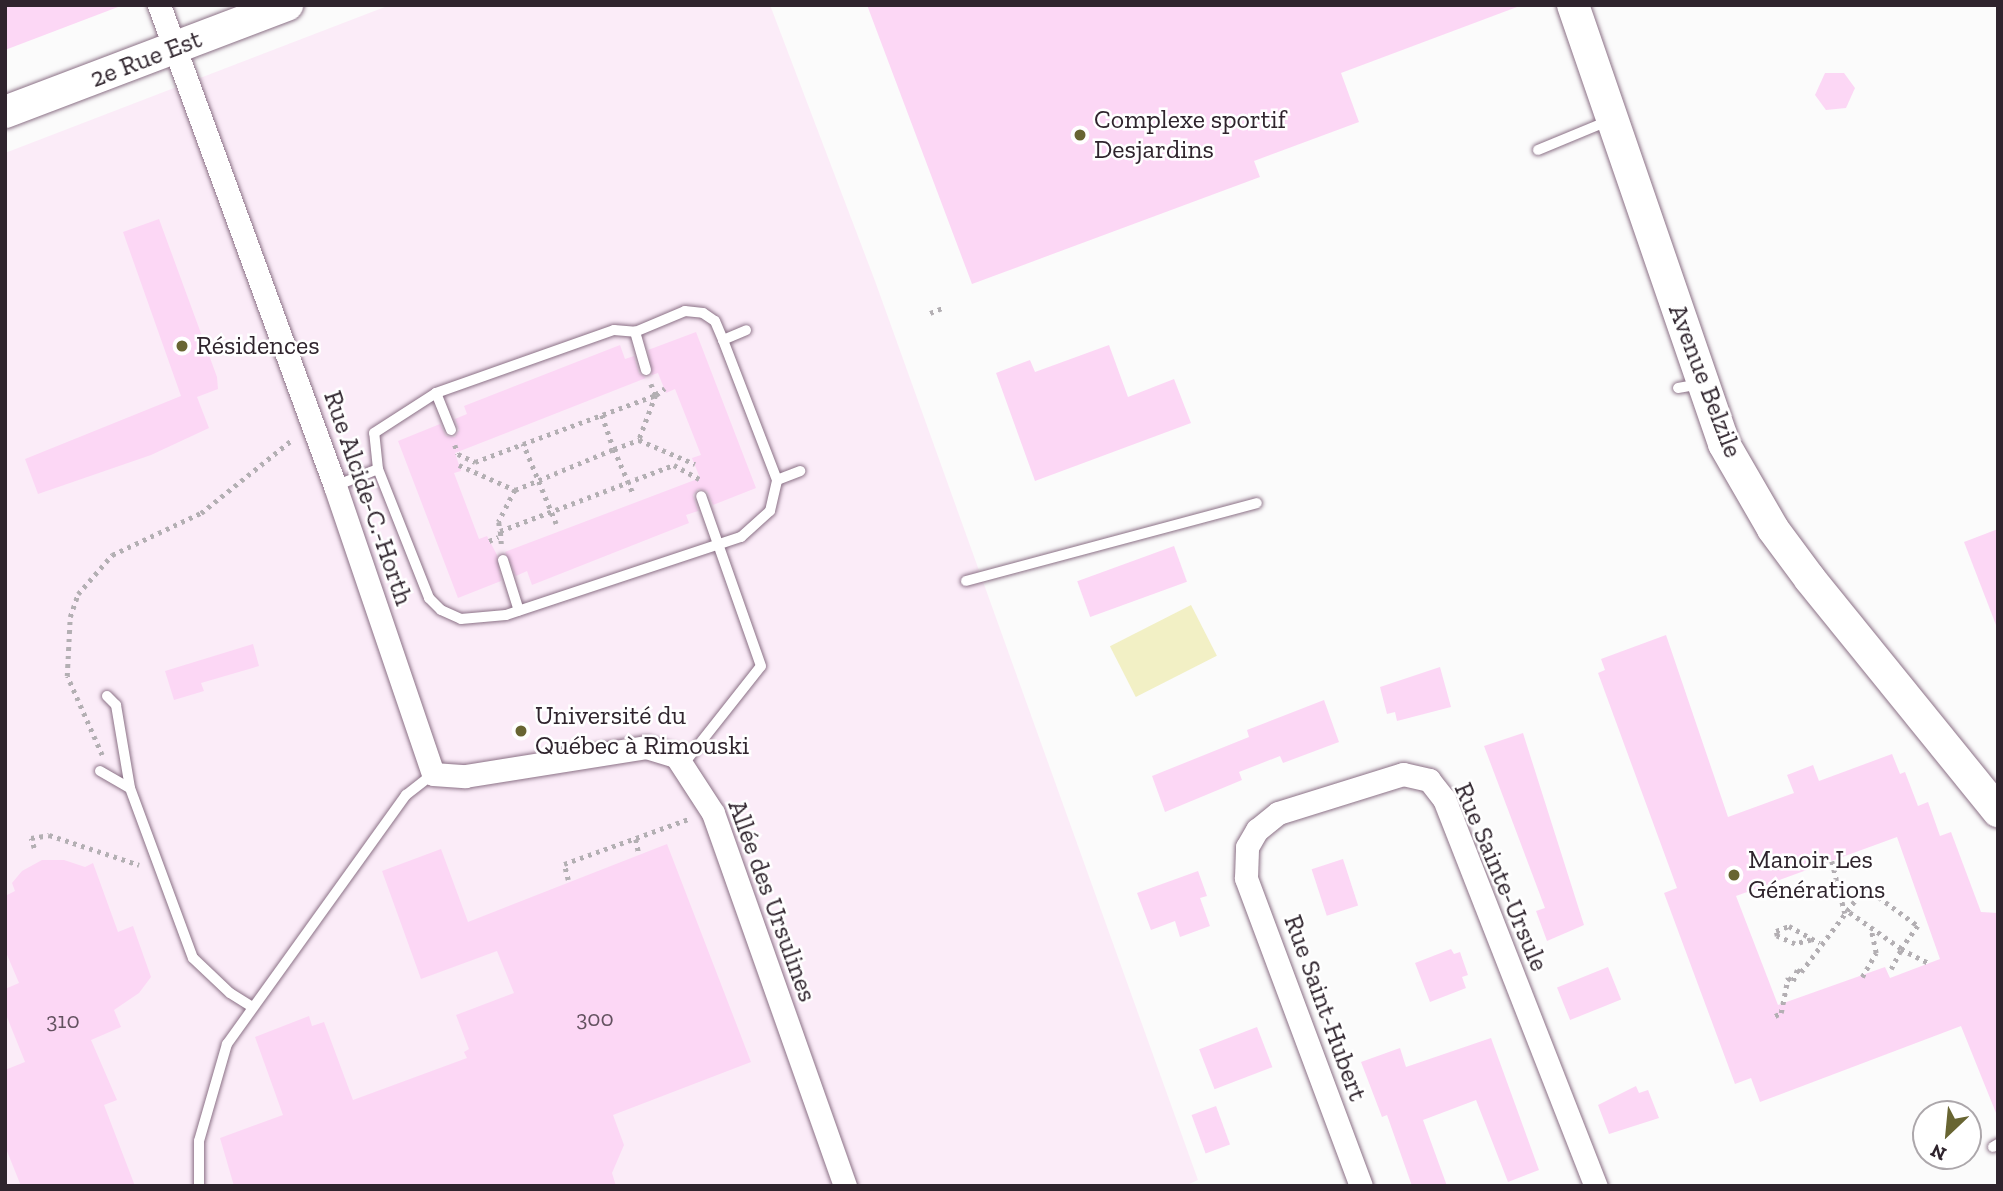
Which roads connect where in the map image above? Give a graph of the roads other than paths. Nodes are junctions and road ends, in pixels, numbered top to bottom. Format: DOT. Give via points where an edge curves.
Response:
graph roads {
  1 [pos="159,5"];
  2 [pos="287,5"];
  3 [pos="1573,5"];
  4 [pos="177,48"];
  5 [pos="5,112"];
  6 [pos="1611,120"];
  7 [pos="1538,150"];
  8 [pos="746,330"];
  9 [pos="635,332"];
  10 [pos="723,340"];
  11 [pos="646,370"];
  12 [pos="436,393"];
  13 [pos="451,430"];
  14 [pos="378,469"];
  15 [pos="800,471"];
  16 [pos="777,480"];
  17 [pos="335,486"];
  18 [pos="701,496"];
  19 [pos="1257,503"];
  20 [pos="717,544"];
  21 [pos="503,560"];
  22 [pos="966,580"];
  23 [pos="519,611"];
  24 [pos="107,696"];
  25 [pos="682,766"];
  26 [pos="100,771"];
  27 [pos="433,774"];
  28 [pos="130,788"];
  29 [pos="1998,811"];
  30 [pos="1247,847"];
  31 [pos="251,1006"];
  32 [pos="199,1186"];
  33 [pos="845,1186"];
  34 [pos="1361,1186"];
  35 [pos="1596,1186"];
  1 -- 4 [label="street, Rue Alcide-C.-Horth"];
  2 -- 4 [label="street, 2e Rue Est"];
  3 -- 6 [label="street, Avenue Belzile"];
  4 -- 5 [label="street, 2e Rue Est"];
  4 -- 17 [label="street, Rue Alcide-C.-Horth"];
  6 -- 7 [label="lane"];
  6 -- 29 [label="street, Avenue Belzile" via="1690,386 1773,528"];
  8 -- 10 [label="lane"];
  9 -- 10 [label="lane" via="685,311 703,313 715,321"];
  9 -- 11 [label="lane"];
  9 -- 12 [label="lane" via="614,330"];
  10 -- 16 [label="lane"];
  12 -- 13 [label="lane"];
  12 -- 14 [label="lane" via="374,433"];
  14 -- 17 [label="lane"];
  14 -- 23 [label="lane" via="429,598 461,619"];
  15 -- 16 [label="lane"];
  16 -- 20 [label="lane" via="771,511 758,527"];
  17 -- 27 [label="street, Rue Alcide-C.-Horth"];
  18 -- 20 [label="lane"];
  19 -- 22 [label="lane"];
  20 -- 23 [label="lane"];
  20 -- 25 [label="lane" via="761,666"];
  21 -- 23 [label="lane"];
  24 -- 28 [label="lane" via="116,705"];
  25 -- 27 [label="street, Allée des Ursulines" via="676,756 646,747 465,776"];
  25 -- 33 [label="street, Allée des Ursulines" via="713,813"];
  26 -- 28 [label="lane"];
  27 -- 31 [label="lane" via="406,795"];
  28 -- 31 [label="lane" via="193,958"];
  30 -- 34 [label="street, Rue Saint-Hubert" via="1246,878"];
  30 -- 35 [label="street, Rue Sainte-Ursule" via="1257,830 1278,813 1403,774 1429,780 1444,799"];
  31 -- 32 [label="lane" via="227,1044 208,1098 199,1141"];
}
